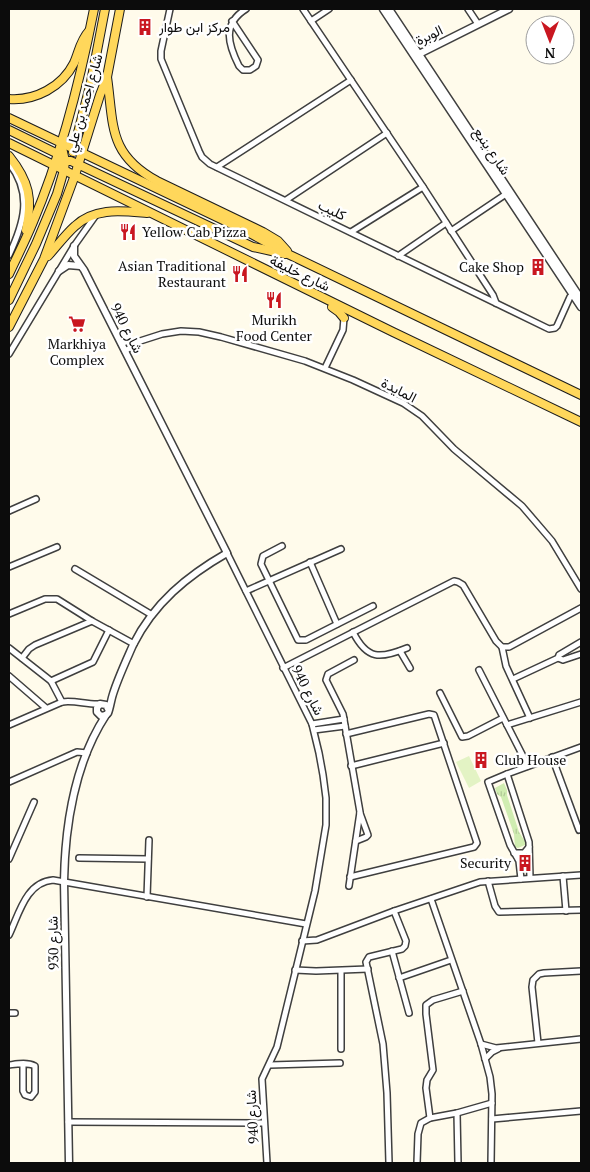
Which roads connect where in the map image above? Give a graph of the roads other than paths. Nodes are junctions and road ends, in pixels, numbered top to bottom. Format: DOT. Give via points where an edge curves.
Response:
graph roads {
  1 [pos="94,9"];
  2 [pos="105,9"];
  3 [pos="120,9"];
  4 [pos="170,9"];
  5 [pos="246,9"];
  6 [pos="303,9"];
  7 [pos="329,9"];
  8 [pos="383,9"];
  9 [pos="389,9"];
  10 [pos="468,9"];
  11 [pos="509,9"];
  12 [pos="232,21"];
  13 [pos="310,21"];
  14 [pos="478,24"];
  15 [pos="90,30"];
  16 [pos="431,47"];
  17 [pos="416,55"];
  18 [pos="427,65"];
  19 [pos="107,77"];
  20 [pos="351,80"];
  21 [pos="9,99"];
  22 [pos="9,118"];
  23 [pos="9,130"];
  24 [pos="387,133"];
  25 [pos="9,143"];
  26 [pos="61,143"];
  27 [pos="73,149"];
  28 [pos="82,153"];
  29 [pos="9,156"];
  30 [pos="68,159"];
  31 [pos="9,163"];
  32 [pos="54,165"];
  33 [pos="217,167"];
  34 [pos="64,170"];
  35 [pos="75,175"];
  36 [pos="423,187"];
  37 [pos="508,193"];
  38 [pos="286,200"];
  39 [pos="98,213"];
  40 [pos="150,213"];
  41 [pos="446,223"];
  42 [pos="451,231"];
  43 [pos="351,232"];
  44 [pos="74,246"];
  45 [pos="13,250"];
  46 [pos="9,255"];
  47 [pos="290,255"];
  48 [pos="398,256"];
  49 [pos="44,259"];
  50 [pos="80,266"];
  51 [pos="59,271"];
  52 [pos="9,274"];
  53 [pos="287,280"];
  54 [pos="574,292"];
  55 [pos="581,299"];
  56 [pos="9,300"];
  57 [pos="496,302"];
  58 [pos="581,307"];
  59 [pos="344,318"];
  60 [pos="9,327"];
  61 [pos="137,342"];
  62 [pos="121,344"];
  63 [pos="125,350"];
  64 [pos="9,354"];
  65 [pos="325,368"];
  66 [pos="562,385"];
  67 [pos="581,390"];
  68 [pos="581,395"];
  69 [pos="581,422"];
  70 [pos="36,499"];
  71 [pos="9,511"];
  72 [pos="282,546"];
  73 [pos="57,547"];
  74 [pos="341,549"];
  75 [pos="227,553"];
  76 [pos="310,562"];
  77 [pos="9,567"];
  78 [pos="75,569"];
  79 [pos="268,580"];
  80 [pos="581,589"];
  81 [pos="246,591"];
  82 [pos="373,606"];
  83 [pos="581,608"];
  84 [pos="9,614"];
  85 [pos="152,615"];
  86 [pos="92,621"];
  87 [pos="337,624"];
  88 [pos="109,630"];
  89 [pos="353,632"];
  90 [pos="581,642"];
  91 [pos="134,644"];
  92 [pos="502,647"];
  93 [pos="9,648"];
  94 [pos="407,648"];
  95 [pos="400,651"];
  96 [pos="581,654"];
  97 [pos="22,658"];
  98 [pos="558,658"];
  99 [pos="354,660"];
  100 [pos="283,668"];
  101 [pos="410,668"];
  102 [pos="479,670"];
  103 [pos="9,676"];
  104 [pos="512,679"];
  105 [pos="51,681"];
  106 [pos="440,693"];
  107 [pos="62,702"];
  108 [pos="581,702"];
  109 [pos="85,704"];
  110 [pos="46,708"];
  111 [pos="104,708"];
  112 [pos="97,713"];
  113 [pos="503,718"];
  114 [pos="530,718"];
  115 [pos="344,719"];
  116 [pos="9,725"];
  117 [pos="345,726"];
  118 [pos="508,726"];
  119 [pos="98,727"];
  120 [pos="313,727"];
  121 [pos="346,734"];
  122 [pos="444,743"];
  123 [pos="581,747"];
  124 [pos="88,753"];
  125 [pos="552,757"];
  126 [pos="351,766"];
  127 [pos="528,766"];
  128 [pos="507,774"];
  129 [pos="9,782"];
  130 [pos="34,802"];
  131 [pos="360,812"];
  132 [pos="579,830"];
  133 [pos="149,840"];
  134 [pos="356,841"];
  135 [pos="529,847"];
  136 [pos="514,853"];
  137 [pos="79,858"];
  138 [pos="9,859"];
  139 [pos="148,859"];
  140 [pos="581,875"];
  141 [pos="563,876"];
  142 [pos="350,877"];
  143 [pos="530,878"];
  144 [pos="521,879"];
  145 [pos="64,881"];
  146 [pos="488,881"];
  147 [pos="349,886"];
  148 [pos="147,897"];
  149 [pos="431,899"];
  150 [pos="581,910"];
  151 [pos="394,911"];
  152 [pos="566,911"];
  153 [pos="306,924"];
  154 [pos="9,935"];
  155 [pos="302,941"];
  156 [pos="392,951"];
  157 [pos="452,960"];
  158 [pos="368,969"];
  159 [pos="295,970"];
  160 [pos="341,971"];
  161 [pos="581,971"];
  162 [pos="399,978"];
  163 [pos="463,991"];
  164 [pos="9,1013"];
  165 [pos="15,1013"];
  166 [pos="409,1013"];
  167 [pos="581,1039"];
  168 [pos="538,1043"];
  169 [pos="481,1044"];
  170 [pos="501,1048"];
  171 [pos="341,1049"];
  172 [pos="485,1059"];
  173 [pos="340,1063"];
  174 [pos="23,1064"];
  175 [pos="9,1065"];
  176 [pos="270,1065"];
  177 [pos="492,1103"];
  178 [pos="581,1111"];
  179 [pos="457,1113"];
  180 [pos="430,1118"];
  181 [pos="492,1118"];
  182 [pos="68,1122"];
  183 [pos="264,1123"];
  184 [pos="69,1163"];
  185 [pos="267,1163"];
  186 [pos="389,1163"];
  187 [pos="417,1163"];
  188 [pos="458,1163"];
  189 [pos="491,1163"];
  1 -- 15 [label="main road, شارع احمد بن علي"];
  2 -- 27 [label="main road" via="91,82"];
  3 -- 19 [label="main road, شارع احمد بن علي"];
  4 -- 33 [label="street, كليب" via="161,51 162,64 199,151"];
  5 -- 12 [label="street"];
  6 -- 13 [label="street"];
  7 -- 13 [label="street"];
  8 -- 17 [label="street, شارع ينبع"];
  9 -- 17 [label="street, شارع ينبع"];
  10 -- 14 [label="street"];
  11 -- 14 [label="street, الوبرة"];
  12 -- 12 [label="street" via="228,35 238,63 243,70 250,70 258,60"];
  13 -- 20 [label="street"];
  14 -- 16 [label="street, الوبرة"];
  15 -- 21 [label="main road" via="82,40 70,70 56,85 28,98"];
  15 -- 26 [label="main road, شارع احمد بن علي"];
  16 -- 17 [label="street, الوبرة"];
  16 -- 18 [label="street"];
  17 -- 18 [label="street, شارع ينبع"];
  17 -- 37 [label="street, شارع ينبع"];
  18 -- 37 [label="street, شارع ينبع"];
  19 -- 28 [label="main road, شارع احمد بن علي"];
  19 -- 47 [label="main road" via="114,133 132,163 157,181 271,236"];
  20 -- 24 [label="street"];
  20 -- 33 [label="street"];
  22 -- 26 [label="main road, شارع خليفة"];
  23 -- 30 [label="main road"];
  24 -- 36 [label="street"];
  24 -- 38 [label="street"];
  25 -- 32 [label="main road, شارع خليفة"];
  26 -- 27 [label="main road, شارع خليفة"];
  26 -- 30 [label="main road, شارع احمد بن علي"];
  27 -- 28 [label="main road, شارع خليفة"];
  27 -- 30 [label="main road"];
  28 -- 30 [label="main road"];
  28 -- 47 [label="main road, شارع خليفة"];
  29 -- 45 [label="main road" via="25,180 29,199 29,216"];
  30 -- 32 [label="main road"];
  30 -- 34 [label="main road"];
  30 -- 35 [label="main road, شارع احمد بن علي"];
  30 -- 47 [label="main road" via="254,247"];
  31 -- 45 [label="street" via="22,190 24,216"];
  32 -- 34 [label="main road, شارع خليفة"];
  32 -- 45 [label="main road" via="33,222"];
  33 -- 38 [label="street, كليب"];
  34 -- 35 [label="main road, شارع خليفة"];
  34 -- 56 [label="main road" via="36,244"];
  35 -- 40 [label="main road, شارع خليفة"];
  35 -- 49 [label="main road, شارع احمد بن علي"];
  36 -- 41 [label="street"];
  36 -- 43 [label="street"];
  37 -- 42 [label="street"];
  37 -- 54 [label="street, شارع ينبع"];
  38 -- 43 [label="street, كليب"];
  39 -- 40 [label="main road"];
  39 -- 44 [label="street"];
  39 -- 49 [label="main road" via="74,226"];
  40 -- 53 [label="main road, شارع خليفة"];
  41 -- 42 [label="street"];
  41 -- 48 [label="street"];
  42 -- 57 [label="street"];
  43 -- 48 [label="street, كليب"];
  44 -- 50 [label="street, شارع 940" via="74,256"];
  44 -- 51 [label="street"];
  45 -- 46 [label="street"];
  45 -- 52 [label="main road"];
  47 -- 66 [label="main road, شارع خليفة"];
  48 -- 57 [label="street, كليب"];
  49 -- 60 [label="main road"];
  50 -- 51 [label="street" via="68,265"];
  50 -- 62 [label="street, شارع 940"];
  51 -- 64 [label="street"];
  53 -- 59 [label="main road"];
  53 -- 69 [label="main road, شارع خليفة"];
  54 -- 55 [label="street, شارع ينبع"];
  54 -- 57 [label="street, كليب" via="557,326 552,329"];
  54 -- 58 [label="street, شارع ينبع"];
  59 -- 65 [label="street" via="343,330"];
  61 -- 62 [label="street, المايدة" via="132,340"];
  61 -- 63 [label="street, المايدة"];
  61 -- 65 [label="street, المايدة" via="171,332 199,332"];
  62 -- 63 [label="street, شارع 940"];
  63 -- 75 [label="street, شارع 940"];
  65 -- 80 [label="street, المايدة" via="389,396 422,416 454,449 528,512 552,542"];
  66 -- 67 [label="street"];
  66 -- 68 [label="main road, شارع خليفة"];
  70 -- 71 [label="street"];
  72 -- 79 [label="street" via="261,559"];
  73 -- 77 [label="street"];
  74 -- 76 [label="street"];
  75 -- 81 [label="street, شارع 940"];
  75 -- 85 [label="street, شارع 930" via="181,582"];
  76 -- 79 [label="street"];
  76 -- 87 [label="street"];
  78 -- 85 [label="street"];
  79 -- 81 [label="street"];
  79 -- 87 [label="street" via="298,640"];
  81 -- 100 [label="street, شارع 940"];
  82 -- 87 [label="street"];
  83 -- 92 [label="street" via="509,647"];
  84 -- 86 [label="street" via="51,598"];
  85 -- 91 [label="street, شارع 930"];
  86 -- 88 [label="street"];
  86 -- 97 [label="street" via="35,645"];
  88 -- 91 [label="street"];
  88 -- 105 [label="street" via="93,662"];
  89 -- 92 [label="street" via="452,582 458,582"];
  89 -- 95 [label="street" via="363,649 369,652 389,656"];
  89 -- 100 [label="street"];
  90 -- 98 [label="street"];
  91 -- 111 [label="street, شارع 930"];
  92 -- 104 [label="street"];
  93 -- 97 [label="street"];
  94 -- 95 [label="street"];
  95 -- 101 [label="street"];
  96 -- 98 [label="street" via="563,660"];
  97 -- 105 [label="street"];
  98 -- 104 [label="street"];
  99 -- 115 [label="street" via="326,676"];
  100 -- 120 [label="street, شارع 940"];
  102 -- 113 [label="street"];
  103 -- 110 [label="street"];
  104 -- 114 [label="street"];
  105 -- 107 [label="street"];
  106 -- 113 [label="street" via="462,737"];
  107 -- 109 [label="street"];
  107 -- 110 [label="street"];
  108 -- 114 [label="street"];
  109 -- 111 [label="street"];
  109 -- 112 [label="street"];
  110 -- 116 [label="street"];
  111 -- 112 [label="street" via="101,716"];
  111 -- 119 [label="street, شارع 930"];
  112 -- 119 [label="street, شارع 930"];
  113 -- 118 [label="street"];
  114 -- 118 [label="street"];
  115 -- 117 [label="street"];
  115 -- 120 [label="street"];
  117 -- 120 [label="street"];
  117 -- 121 [label="street"];
  118 -- 127 [label="street"];
  119 -- 124 [label="street, شارع 930"];
  120 -- 153 [label="street, شارع 940" via="326,798 326,826"];
  121 -- 122 [label="street" via="432,714 437,719"];
  121 -- 126 [label="street"];
  122 -- 126 [label="street"];
  122 -- 142 [label="street" via="476,846"];
  123 -- 125 [label="street"];
  124 -- 129 [label="street" via="77,752"];
  124 -- 145 [label="street, شارع 930" via="71,810"];
  125 -- 127 [label="street"];
  125 -- 132 [label="street"];
  126 -- 131 [label="street"];
  127 -- 128 [label="street"];
  128 -- 135 [label="street"];
  128 -- 136 [label="street" via="490,780 488,784"];
  130 -- 138 [label="street"];
  131 -- 134 [label="street"];
  131 -- 134 [label="street" via="368,835"];
  133 -- 139 [label="street"];
  134 -- 142 [label="street"];
  135 -- 136 [label="street" via="524,853"];
  135 -- 143 [label="street"];
  136 -- 144 [label="street"];
  137 -- 139 [label="street"];
  139 -- 148 [label="street"];
  140 -- 141 [label="street"];
  141 -- 143 [label="street"];
  141 -- 152 [label="street"];
  142 -- 147 [label="street"];
  143 -- 144 [label="street"];
  144 -- 146 [label="street"];
  145 -- 148 [label="street"];
  145 -- 154 [label="street" via="48,880 32,888"];
  145 -- 182 [label="street, شارع 930"];
  146 -- 149 [label="street"];
  146 -- 152 [label="street" via="499,912"];
  148 -- 153 [label="street"];
  149 -- 151 [label="street"];
  149 -- 157 [label="street"];
  150 -- 152 [label="street"];
  151 -- 155 [label="street" via="316,940"];
  151 -- 156 [label="street" via="406,943 402,949"];
  153 -- 155 [label="street, شارع 940"];
  155 -- 159 [label="street, شارع 940"];
  156 -- 158 [label="street" via="369,957 366,962"];
  156 -- 162 [label="street"];
  157 -- 162 [label="street"];
  157 -- 163 [label="street"];
  158 -- 160 [label="street"];
  158 -- 186 [label="street" via="383,1044"];
  159 -- 160 [label="street"];
  159 -- 176 [label="street, شارع 940"];
  160 -- 171 [label="street"];
  161 -- 168 [label="street" via="544,973 533,980"];
  162 -- 166 [label="street"];
  163 -- 169 [label="street"];
  163 -- 180 [label="street" via="426,1005 433,1070 426,1088"];
  164 -- 165 [label="street"];
  167 -- 168 [label="street"];
  168 -- 170 [label="street"];
  169 -- 170 [label="street"];
  169 -- 172 [label="street"];
  170 -- 172 [label="street"];
  172 -- 177 [label="street"];
  173 -- 176 [label="street"];
  174 -- 174 [label="street" via="36,1067 35,1092 31,1097 23,1091"];
  174 -- 175 [label="street"];
  176 -- 183 [label="street, شارع 940" via="262,1079"];
  177 -- 179 [label="street"];
  177 -- 181 [label="street"];
  178 -- 181 [label="street"];
  179 -- 180 [label="street"];
  179 -- 188 [label="street"];
  180 -- 187 [label="street" via="420,1126"];
  181 -- 189 [label="street"];
  182 -- 183 [label="street"];
  182 -- 184 [label="street, شارع 930"];
  183 -- 185 [label="street, شارع 940"];
}
